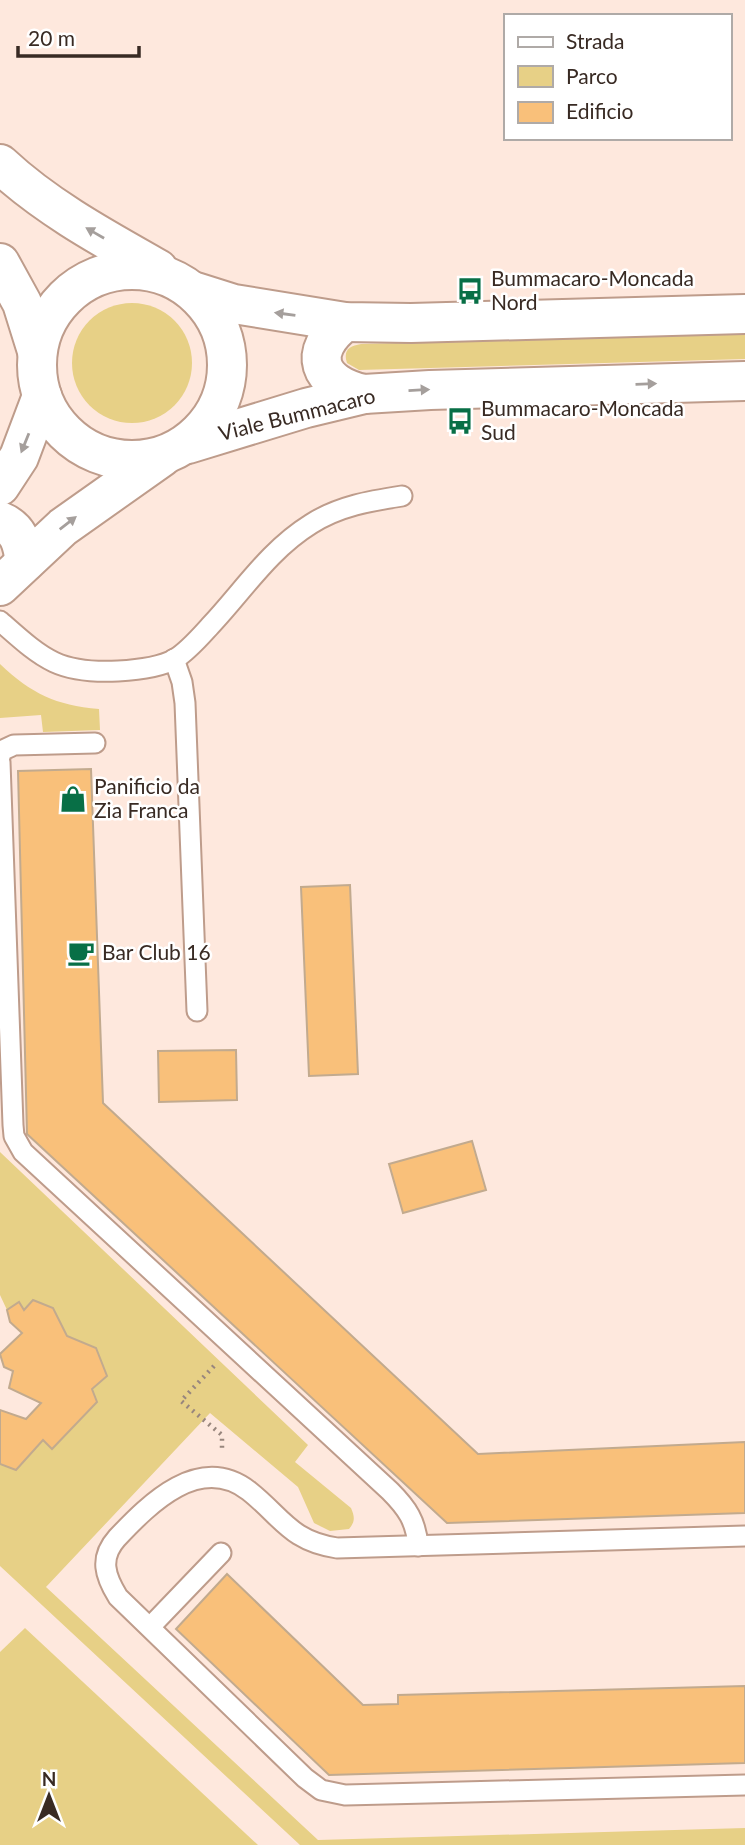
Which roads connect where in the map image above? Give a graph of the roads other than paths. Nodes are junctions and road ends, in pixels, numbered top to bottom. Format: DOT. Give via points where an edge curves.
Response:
graph roads {
  1 [pos="2,179"];
  2 [pos="0,263"];
  3 [pos="185,286"];
  4 [pos="745,314"];
  5 [pos="345,322"];
  6 [pos="37,351"];
  7 [pos="745,381"];
  8 [pos="364,394"];
  9 [pos="42,396"];
  10 [pos="175,450"];
  11 [pos="0,486"];
  12 [pos="402,496"];
  13 [pos="0,522"];
  14 [pos="13,574"];
  15 [pos="0,621"];
  16 [pos="174,659"];
  17 [pos="95,743"];
  18 [pos="0,760"];
  19 [pos="4,995"];
  20 [pos="197,1011"];
  21 [pos="745,1536"];
  22 [pos="418,1546"];
  23 [pos="221,1553"];
  24 [pos="149,1627"];
  25 [pos="745,1785"];
  3 -- 1 [label="main road, one-way" via="77,223 23,185"];
  2 -- 6 [label="main road" via="22,303"];
  5 -- 3 [label="main road, one-way" via="234,304"];
  3 -- 6 [label="main road" via="150,271 125,269 99,275 58,304"];
  3 -- 10 [label="main road" via="212,311 229,358 219,407 205,428"];
  4 -- 5 [label="main road"];
  5 -- 8 [label="main road" via="331,333 321,358 333,382"];
  6 -- 9 [label="main road" via="36,374"];
  8 -- 7 [label="main road, Viale Bummacaro, one-way"];
  8 -- 10 [label="main road, Viale Bummacaro"];
  9 -- 10 [label="main road" via="69,437 91,451 114,459 139,460"];
  9 -- 11 [label="main road, one-way" via="19,457"];
  14 -- 10 [label="main road, Viale Bummacaro, one-way" via="63,527"];
  12 -- 16 [label="lane" via="338,510 310,524 281,547 205,632"];
  13 -- 14 [label="main road" via="16,530 22,541"];
  15 -- 16 [label="lane" via="50,662 73,670 138,670"];
  16 -- 20 [label="lane" via="185,703"];
  17 -- 18 [label="lane" via="14,745 1,751"];
  18 -- 19 [label="lane"];
  19 -- 22 [label="lane" via="18,1145 404,1505 417,1531"];
  21 -- 22 [label="lane"];
  22 -- 24 [label="lane" via="318,1545 291,1530 249,1491 222,1477 181,1483 164,1493 115,1541 104,1567 118,1597"];
  23 -- 24 [label="lane"];
  24 -- 25 [label="lane" via="321,1790 345,1795"];
}
